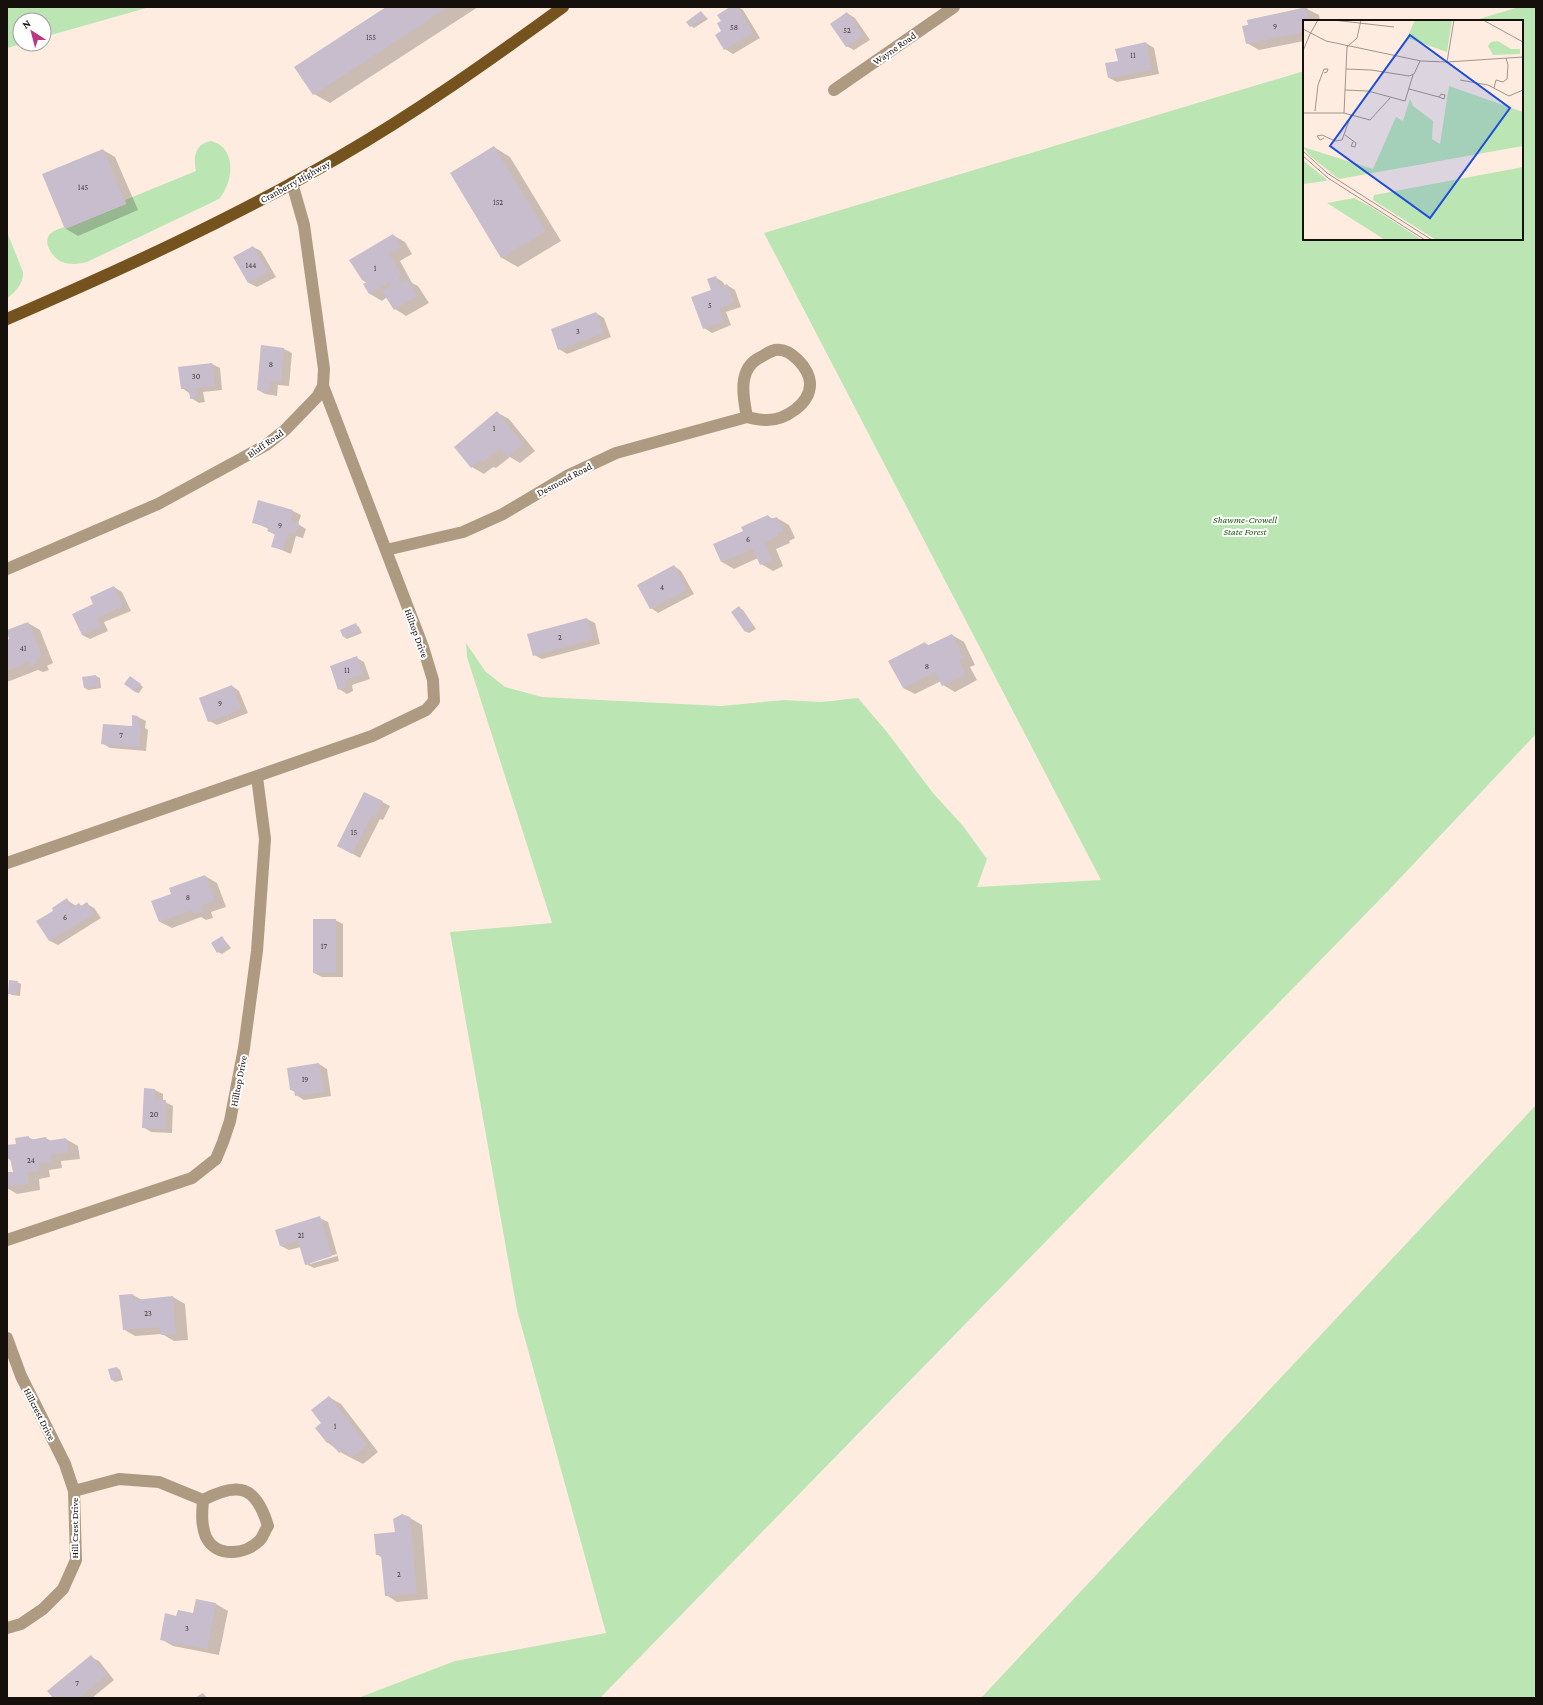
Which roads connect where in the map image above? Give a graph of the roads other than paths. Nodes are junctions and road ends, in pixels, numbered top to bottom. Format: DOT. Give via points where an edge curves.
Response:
graph roads {
  1 [pos="563,7"];
  2 [pos="954,7"];
  3 [pos="834,90"];
  4 [pos="292,183"];
  5 [pos="7,320"];
  6 [pos="323,386"];
  7 [pos="747,417"];
  8 [pos="386,550"];
  9 [pos="7,569"];
  10 [pos="257,777"];
  11 [pos="7,863"];
  12 [pos="7,1240"];
  13 [pos="7,1338"];
  14 [pos="74,1490"];
  15 [pos="203,1500"];
  16 [pos="7,1628"];
  1 -- 4 [label="main road, Cranberry Highway" via="399,120"];
  2 -- 3 [label="street, Wayne Road"];
  4 -- 5 [label="main road, Cranberry Highway" via="163,249"];
  4 -- 6 [label="street" via="304,225 324,369"];
  6 -- 8 [label="street, Hilltop Drive"];
  6 -- 9 [label="street, Bluff Road" via="317,397 285,430 245,458 158,504"];
  7 -- 7 [label="street, Desmond Road" via="742,392 746,371 756,359 775,350 792,354 805,369 810,383 805,400 798,409 781,417 766,420"];
  7 -- 8 [label="street, Desmond Road" via="616,453 567,476 503,514 463,532"];
  8 -- 10 [label="street, Hilltop Drive" via="423,647 433,680 434,701 426,710 372,736"];
  10 -- 11 [label="street, Hilltop Drive"];
  10 -- 12 [label="street, Hilltop Drive" via="266,839 257,951 244,1048 230,1121 216,1159 192,1178"];
  13 -- 14 [label="street, Hillcrest Drive" via="21,1376 65,1464"];
  14 -- 15 [label="street" via="119,1479 158,1482"];
  14 -- 16 [label="street, Hill Crest Drive" via="76,1560 63,1589 43,1609 21,1624"];
  15 -- 15 [label="street" via="202,1522 206,1538 218,1550 230,1553 247,1548 260,1540 268,1526 255,1498 238,1488 220,1490"];
}
